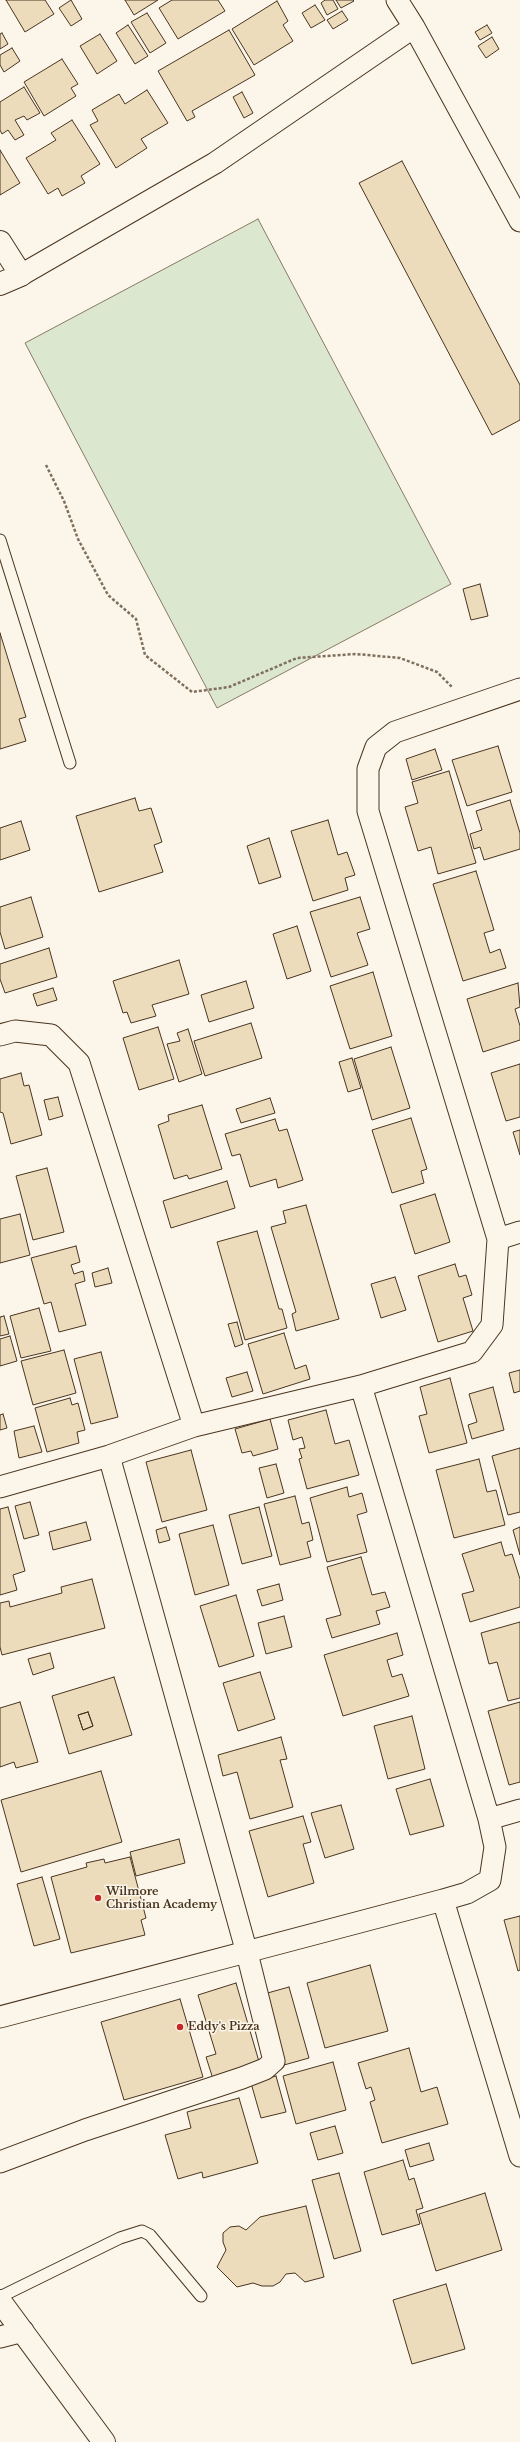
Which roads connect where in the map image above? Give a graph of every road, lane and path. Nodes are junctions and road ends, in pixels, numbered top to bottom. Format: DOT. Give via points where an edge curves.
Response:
graph roads {
  1 [pos="397,0"];
  2 [pos="414,27"];
  3 [pos="520,221"];
  4 [pos="0,242"];
  5 [pos="21,275"];
  6 [pos="0,284"];
  7 [pos="46,464"];
  8 [pos="0,540"];
  9 [pos="520,689"];
  10 [pos="470,706"];
  11 [pos="70,763"];
  12 [pos="0,1035"];
  13 [pos="520,1232"];
  14 [pos="498,1239"];
  15 [pos="361,1386"];
  16 [pos="194,1426"];
  17 [pos="109,1456"];
  18 [pos="0,1487"];
  19 [pos="520,1810"];
  20 [pos="489,1819"];
  21 [pos="443,1900"];
  22 [pos="248,1952"];
  23 [pos="0,2017"];
  24 [pos="520,2156"];
  25 [pos="0,2162"];
  26 [pos="201,2296"];
  27 [pos="0,2297"];
  28 [pos="0,2301"];
  29 [pos="23,2331"];
  30 [pos="0,2337"];
  31 [pos="104,2442"];
  1 -- 2 [label="street"];
  2 -- 3 [label="street"];
  2 -- 5 [label="street" via="215,163"];
  4 -- 5 [label="street"];
  5 -- 6 [label="street"];
  7 -- 10 [label="path" via="64,501 78,539 108,594 136,619 145,655 192,692 229,687 297,658 356,654 400,658 437,672"];
  8 -- 11 [label="lane"];
  9 -- 10 [label="street"];
  10 -- 14 [label="street" via="395,732 376,747 368,769 368,811"];
  12 -- 16 [label="street" via="15,1031 51,1035 79,1063"];
  13 -- 14 [label="street"];
  14 -- 15 [label="street" via="492,1325 472,1352"];
  15 -- 16 [label="street"];
  15 -- 20 [label="street"];
  16 -- 17 [label="street"];
  17 -- 18 [label="street"];
  17 -- 22 [label="street"];
  19 -- 20 [label="street"];
  20 -- 21 [label="street" via="495,1847 490,1880 468,1893"];
  21 -- 22 [label="street"];
  21 -- 24 [label="street"];
  22 -- 23 [label="street"];
  22 -- 25 [label="street" via="274,2061 265,2069"];
  26 -- 27 [label="lane" via="150,2235 142,2231 120,2238"];
  28 -- 29 [label="street"];
  29 -- 30 [label="street"];
  29 -- 31 [label="street"];
}
